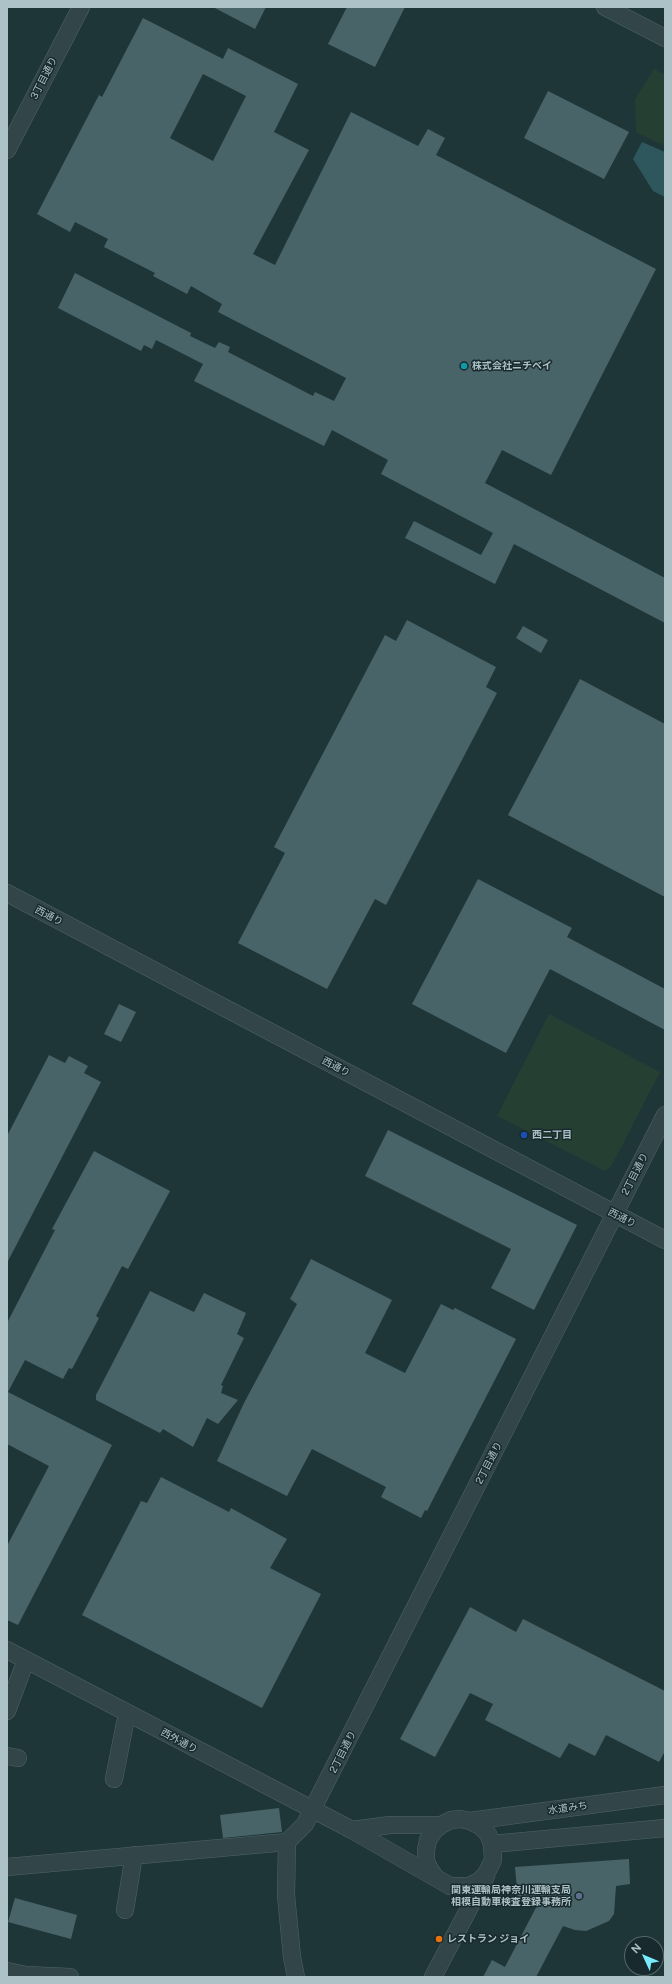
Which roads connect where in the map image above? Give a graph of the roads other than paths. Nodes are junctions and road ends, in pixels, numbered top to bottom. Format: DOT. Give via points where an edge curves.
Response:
graph roads {
  1 [pos="81,7"];
  2 [pos="605,7"];
  3 [pos="665,38"];
  4 [pos="7,150"];
  5 [pos="7,893"];
  6 [pos="665,1115"];
  7 [pos="614,1214"];
  8 [pos="665,1240"];
  9 [pos="7,1650"];
  10 [pos="26,1660"];
  11 [pos="7,1711"];
  12 [pos="128,1715"];
  13 [pos="114,1779"];
  14 [pos="665,1795"];
  15 [pos="313,1811"];
  16 [pos="470,1821"];
  17 [pos="442,1824"];
  18 [pos="665,1828"];
  19 [pos="352,1830"];
  20 [pos="287,1842"];
  21 [pos="492,1844"];
  22 [pos="134,1855"];
  23 [pos="7,1867"];
  24 [pos="486,1874"];
  25 [pos="436,1878"];
  26 [pos="458,1887"];
  27 [pos="125,1910"];
  28 [pos="466,1917"];
  29 [pos="7,1971"];
  30 [pos="64,1977"];
  31 [pos="296,1977"];
  32 [pos="433,1977"];
  1 -- 4 [label="street, 3丁目通り"];
  2 -- 3 [label="street"];
  5 -- 7 [label="street, 西通り"];
  6 -- 7 [label="street, 2丁目通り"];
  7 -- 8 [label="street, 西通り"];
  7 -- 15 [label="street, 2丁目通り"];
  9 -- 10 [label="street, 西外通り"];
  10 -- 11 [label="street"];
  10 -- 12 [label="street, 西外通り"];
  12 -- 13 [label="street"];
  12 -- 15 [label="street, 西外通り"];
  14 -- 16 [label="street, 水道みち"];
  15 -- 19 [label="street, 西外通り"];
  15 -- 20 [label="street, 2丁目通り" via="305,1824"];
  16 -- 17 [label="street" via="450,1820"];
  16 -- 21 [label="street" via="488,1834"];
  17 -- 19 [label="street" via="390,1825"];
  17 -- 25 [label="street" via="428,1840 426,1850 426,1860"];
  18 -- 21 [label="street"];
  19 -- 25 [label="street, 西外通り"];
  20 -- 22 [label="street"];
  20 -- 31 [label="street" via="286,1895"];
  21 -- 24 [label="street" via="493,1860"];
  22 -- 23 [label="street"];
  22 -- 27 [label="street"];
  24 -- 26 [label="street" via="469,1886"];
  24 -- 28 [label="street"];
  25 -- 26 [label="street"];
  26 -- 28 [label="street"];
  28 -- 32 [label="street"];
  29 -- 30 [label="street"];
}
